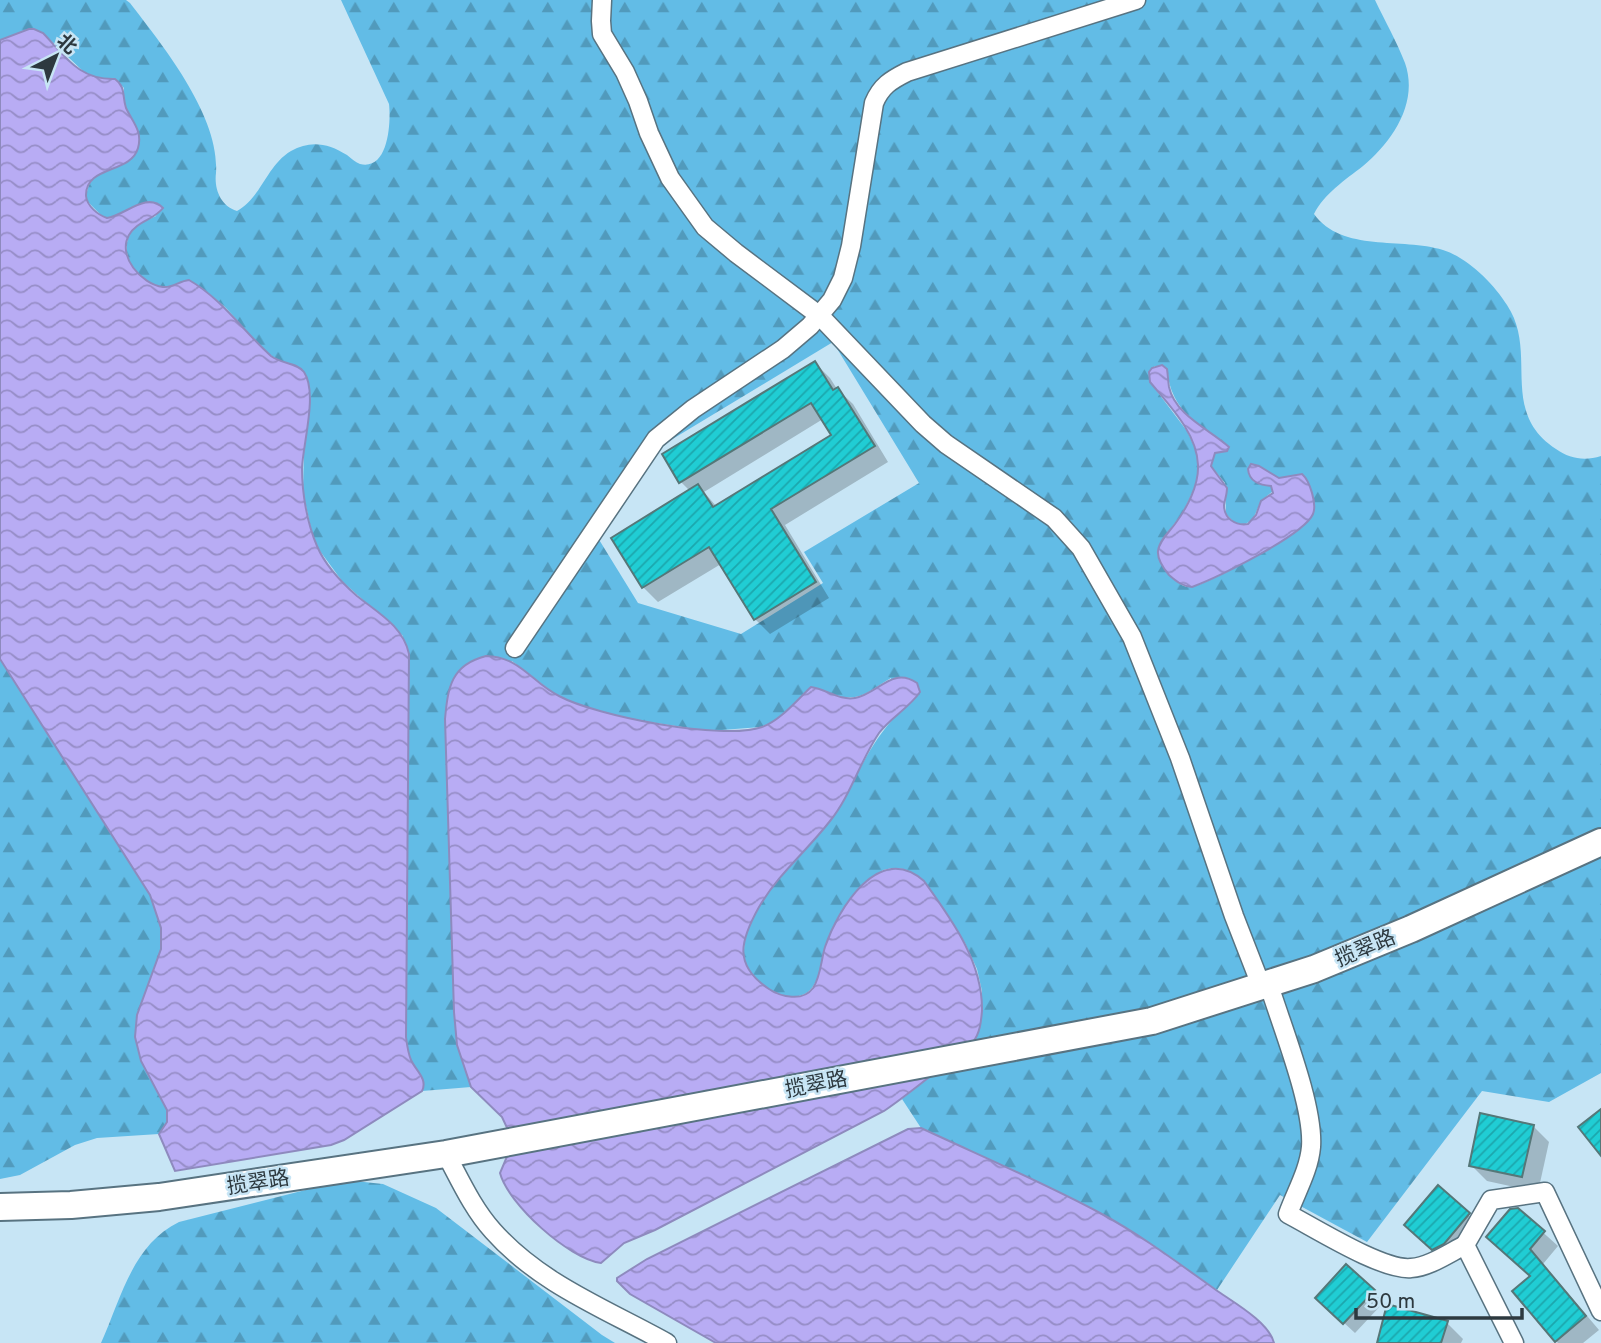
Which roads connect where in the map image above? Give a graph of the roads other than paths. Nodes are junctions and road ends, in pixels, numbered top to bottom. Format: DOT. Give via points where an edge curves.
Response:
graph roads {
  1 [pos="603,0"];
  2 [pos="1136,0"];
  3 [pos="820,316"];
  4 [pos="515,648"];
  5 [pos="1601,842"];
  6 [pos="1265,987"];
  7 [pos="446,1154"];
  8 [pos="0,1207"];
  9 [pos="1465,1245"];
  10 [pos="1601,1311"];
  11 [pos="667,1343"];
  12 [pos="1514,1343"];
  1 -- 3 [label="street" via="602,34 625,72 670,178 692,211 719,241"];
  2 -- 3 [label="street" via="907,72 886,84 874,103 842,278"];
  3 -- 4 [label="street" via="783,349 656,439"];
  3 -- 6 [label="street" via="923,424 1054,518 1081,548 1132,637 1180,758 1234,916"];
  5 -- 6 [label="street, 揽翠路" via="1411,929"];
  6 -- 7 [label="street, 揽翠路" via="1152,1021"];
  6 -- 9 [label="street" via="1296,1069 1310,1131 1309,1160 1288,1213 1380,1262 1401,1268 1418,1267"];
  7 -- 8 [label="street, 揽翠路" via="159,1197"];
  7 -- 11 [label="street" via="474,1205 515,1254 576,1296"];
  9 -- 10 [label="street" via="1491,1200 1545,1192"];
  9 -- 12 [label="street"];
}
